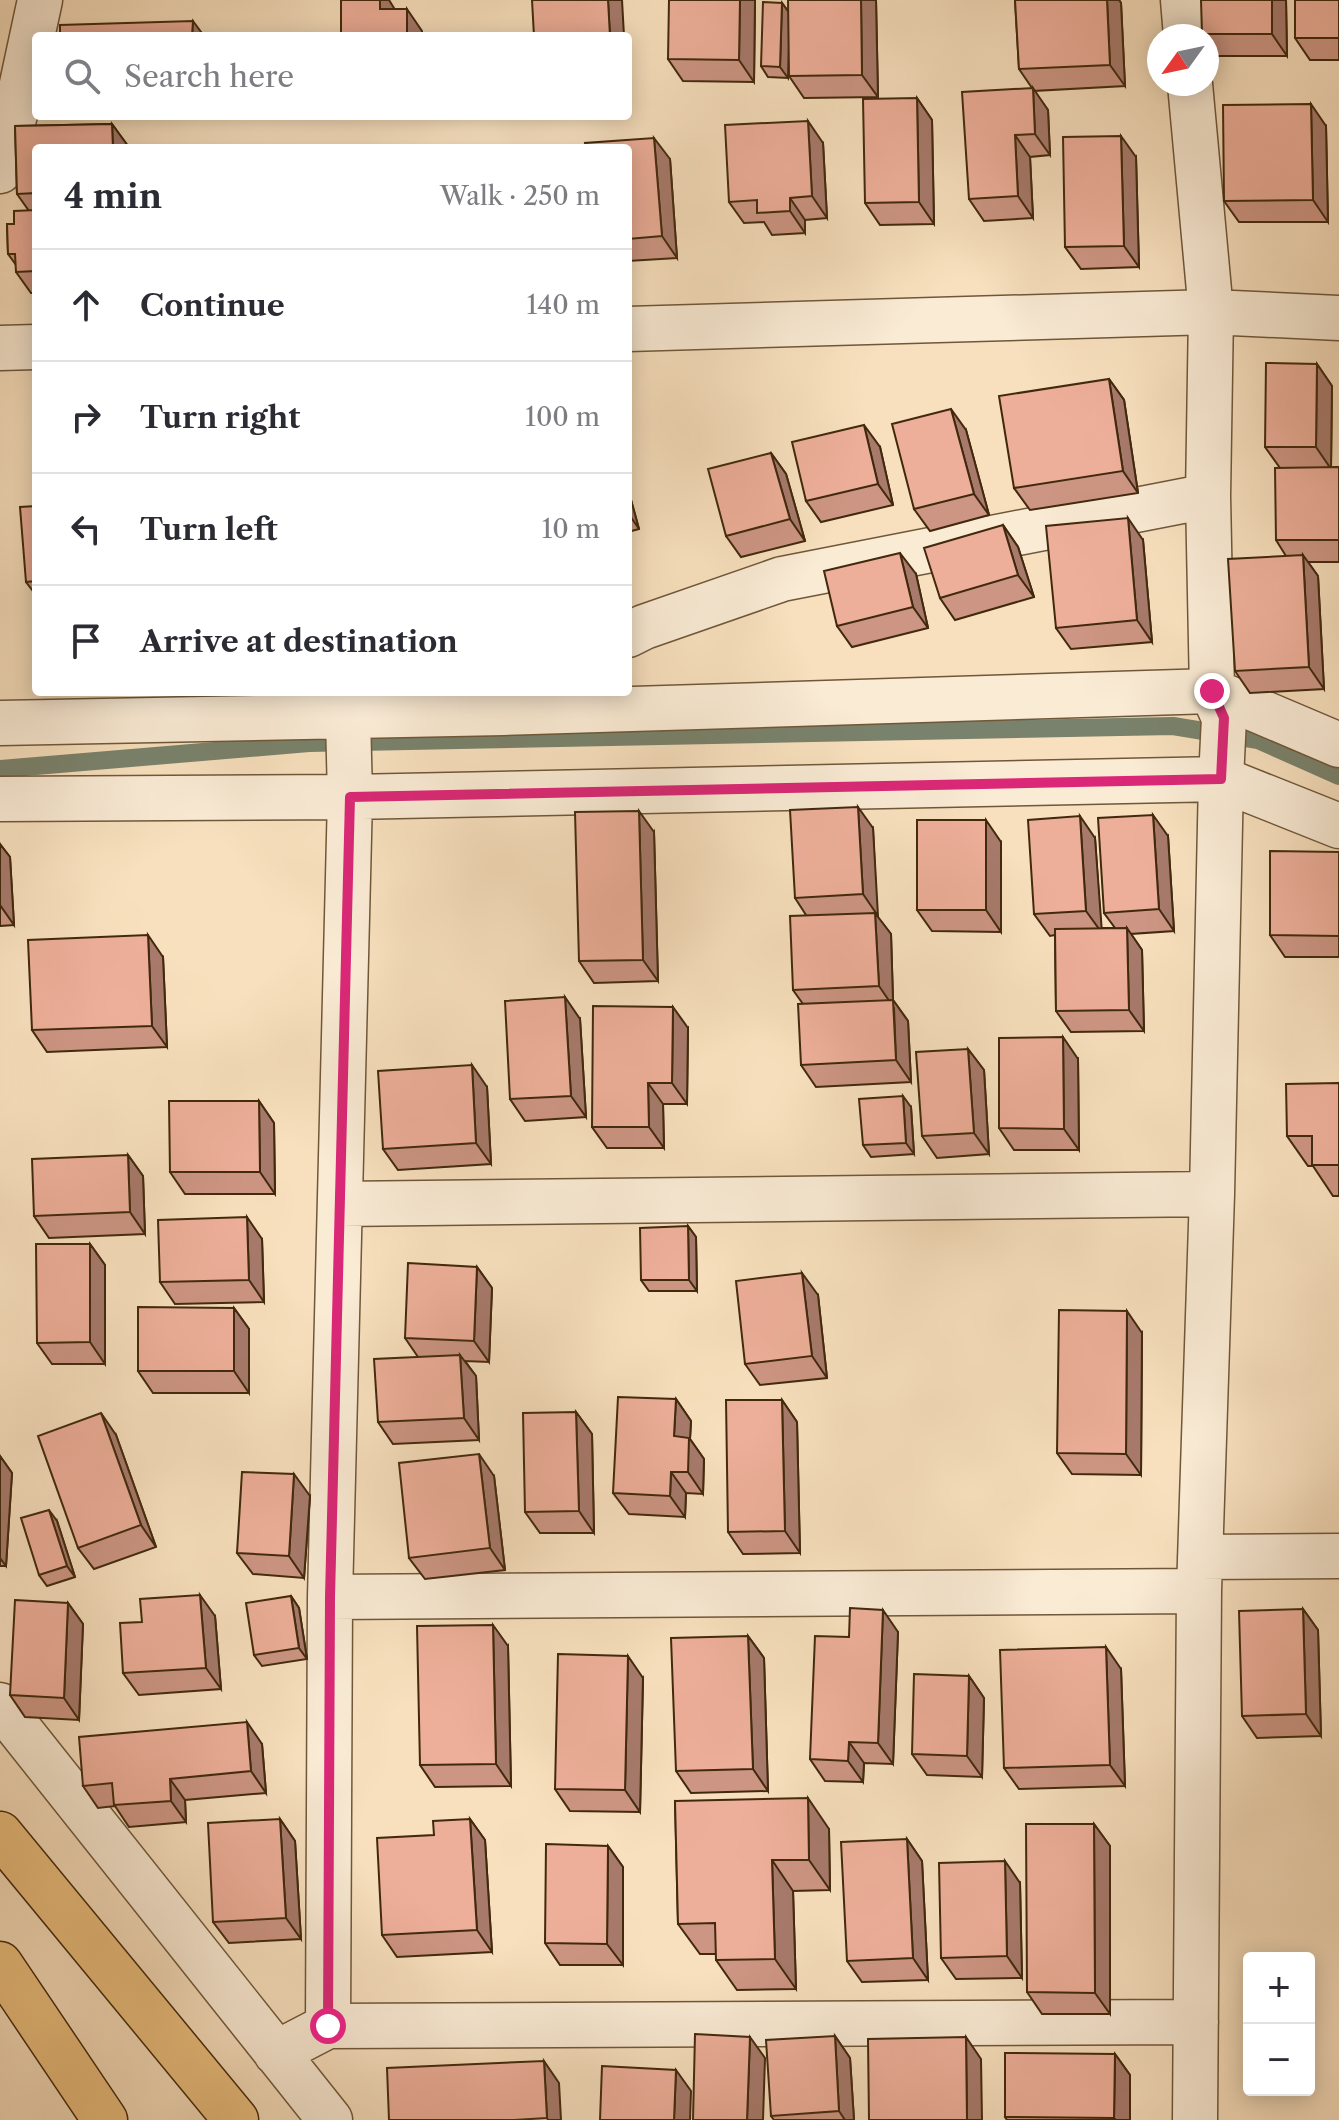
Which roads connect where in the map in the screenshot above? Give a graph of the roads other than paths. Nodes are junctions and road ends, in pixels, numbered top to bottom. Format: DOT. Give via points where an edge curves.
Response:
graph roads {
  1 [pos="40,0"];
  2 [pos="1183,0"];
  3 [pos="1185,24"];
  4 [pos="1191,96"];
  5 [pos="8,105"];
  6 [pos="0,171"];
  7 [pos="1211,312"];
  8 [pos="1339,318"];
  9 [pos="632,329"];
  10 [pos="32,347"];
  11 [pos="0,348"];
  12 [pos="1208,496"];
  13 [pos="632,633"];
  14 [pos="518,703"];
  15 [pos="0,723"];
  16 [pos="1220,736"];
  17 [pos="1339,745"];
  18 [pos="349,754"];
  19 [pos="0,799"];
  20 [pos="1339,826"];
  21 [pos="1212,1194"];
  22 [pos="340,1204"];
  23 [pos="1339,1556"];
  24 [pos="1199,1574"];
  25 [pos="330,1597"];
  26 [pos="0,1705"];
  27 [pos="0,1834"];
  28 [pos="0,1964"];
  29 [pos="1196,2022"];
  30 [pos="328,2026"];
  31 [pos="276,2053"];
  32 [pos="105,2120"];
  33 [pos="236,2120"];
  34 [pos="330,2120"];
  35 [pos="1195,2120"];
  1 -- 5 [label="street"];
  2 -- 3 [label="street"];
  4 -- 7 [label="street"];
  5 -- 6 [label="street"];
  7 -- 8 [label="street"];
  7 -- 9 [label="street"];
  7 -- 12 [label="street"];
  10 -- 11 [label="street"];
  12 -- 13 [label="street" via="782,579"];
  12 -- 16 [label="street"];
  14 -- 16 [label="street"];
  14 -- 18 [label="street"];
  15 -- 18 [label="street"];
  16 -- 17 [label="street"];
  16 -- 18 [label="street"];
  16 -- 20 [label="street"];
  16 -- 21 [label="street"];
  18 -- 19 [label="street"];
  18 -- 22 [label="street"];
  21 -- 22 [label="street"];
  21 -- 24 [label="street"];
  22 -- 25 [label="street"];
  23 -- 24 [label="street"];
  24 -- 25 [label="street"];
  24 -- 29 [label="street"];
  25 -- 30 [label="street"];
  26 -- 31 [label="street"];
  27 -- 33 [label="highway"];
  28 -- 32 [label="highway"];
  29 -- 30 [label="street"];
  29 -- 35 [label="street"];
  30 -- 31 [label="street"];
  31 -- 34 [label="street"];
}
